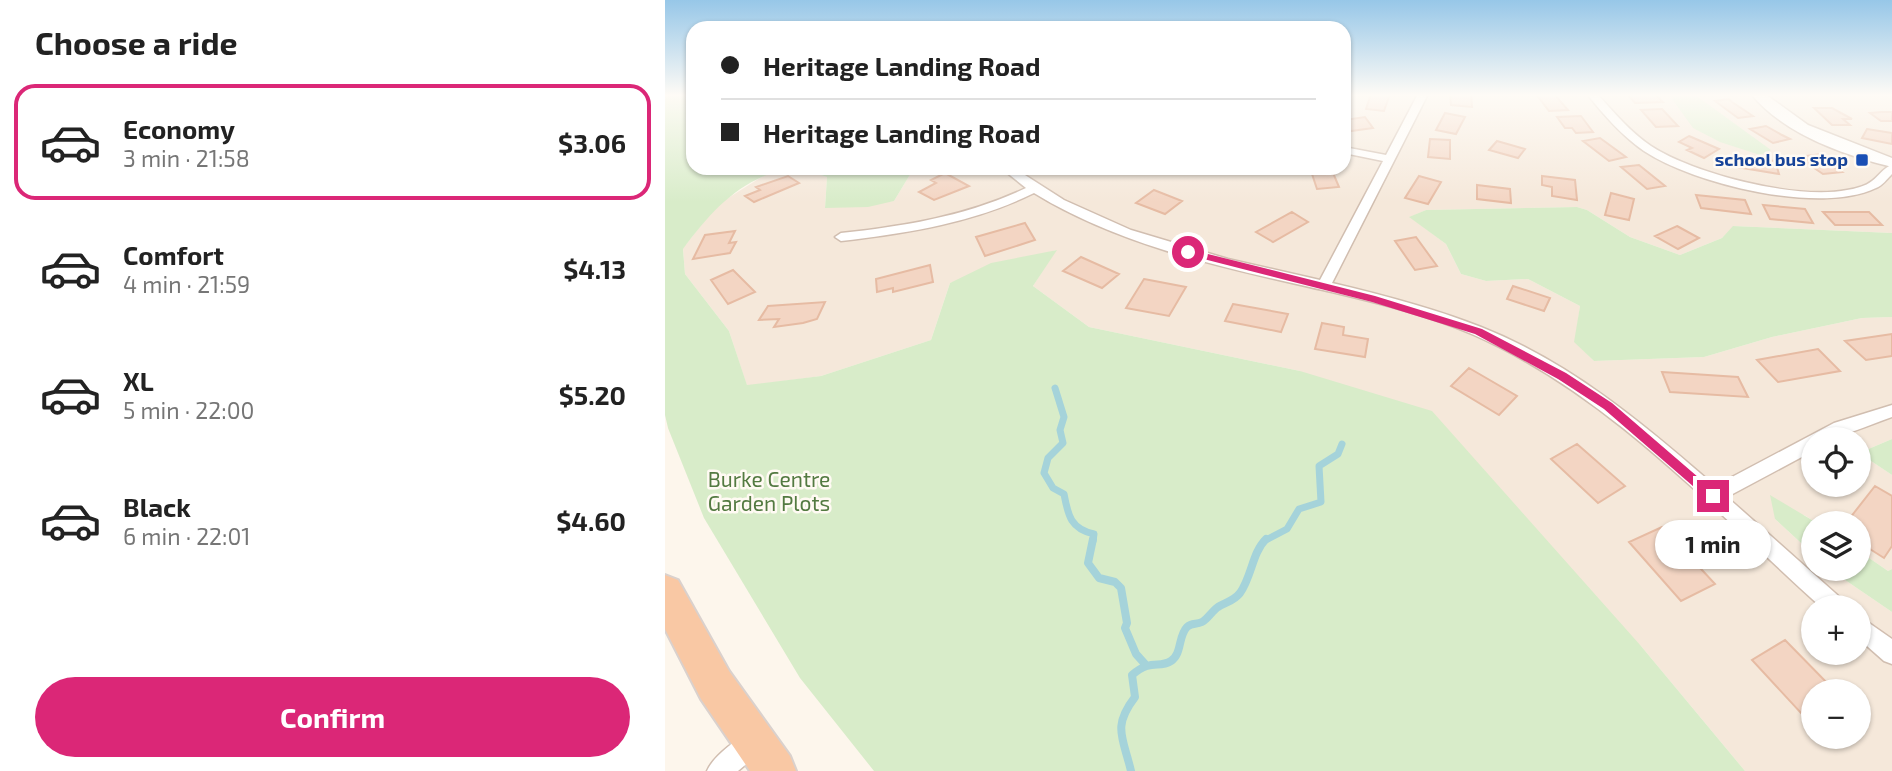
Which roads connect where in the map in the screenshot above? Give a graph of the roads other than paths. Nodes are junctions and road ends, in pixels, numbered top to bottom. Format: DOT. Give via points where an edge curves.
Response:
graph roads {
  1 [pos="1405,130"];
  2 [pos="1625,130"];
  3 [pos="1806,130"];
  4 [pos="1351,151"];
  5 [pos="1391,159"];
  6 [pos="1892,165"];
  7 [pos="1016,175"];
  8 [pos="1033,188"];
  9 [pos="841,237"];
  10 [pos="1324,286"];
  11 [pos="1892,411"];
  12 [pos="1846,427"];
  13 [pos="1801,449"];
  14 [pos="1713,496"];
  15 [pos="665,592"];
  16 [pos="1823,595"];
  17 [pos="1871,636"];
  18 [pos="1892,653"];
  19 [pos="765,757"];
  20 [pos="719,771"];
  1 -- 5 [label="street"];
  2 -- 6 [label="street" via="1675,163 1725,181 1779,191 1832,194 1870,187 1887,177"];
  3 -- 6 [label="street"];
  4 -- 5 [label="street"];
  5 -- 10 [label="street"];
  7 -- 8 [label="street"];
  8 -- 9 [label="street" via="949,222"];
  8 -- 10 [label="street" via="1146,240"];
  10 -- 14 [label="street" via="1442,318 1514,348 1608,406"];
  11 -- 12 [label="street"];
  13 -- 14 [label="street"];
  14 -- 16 [label="street"];
  15 -- 19 [label="highway" via="715,685"];
  17 -- 18 [label="street"];
  19 -- 20 [label="street"];
}
